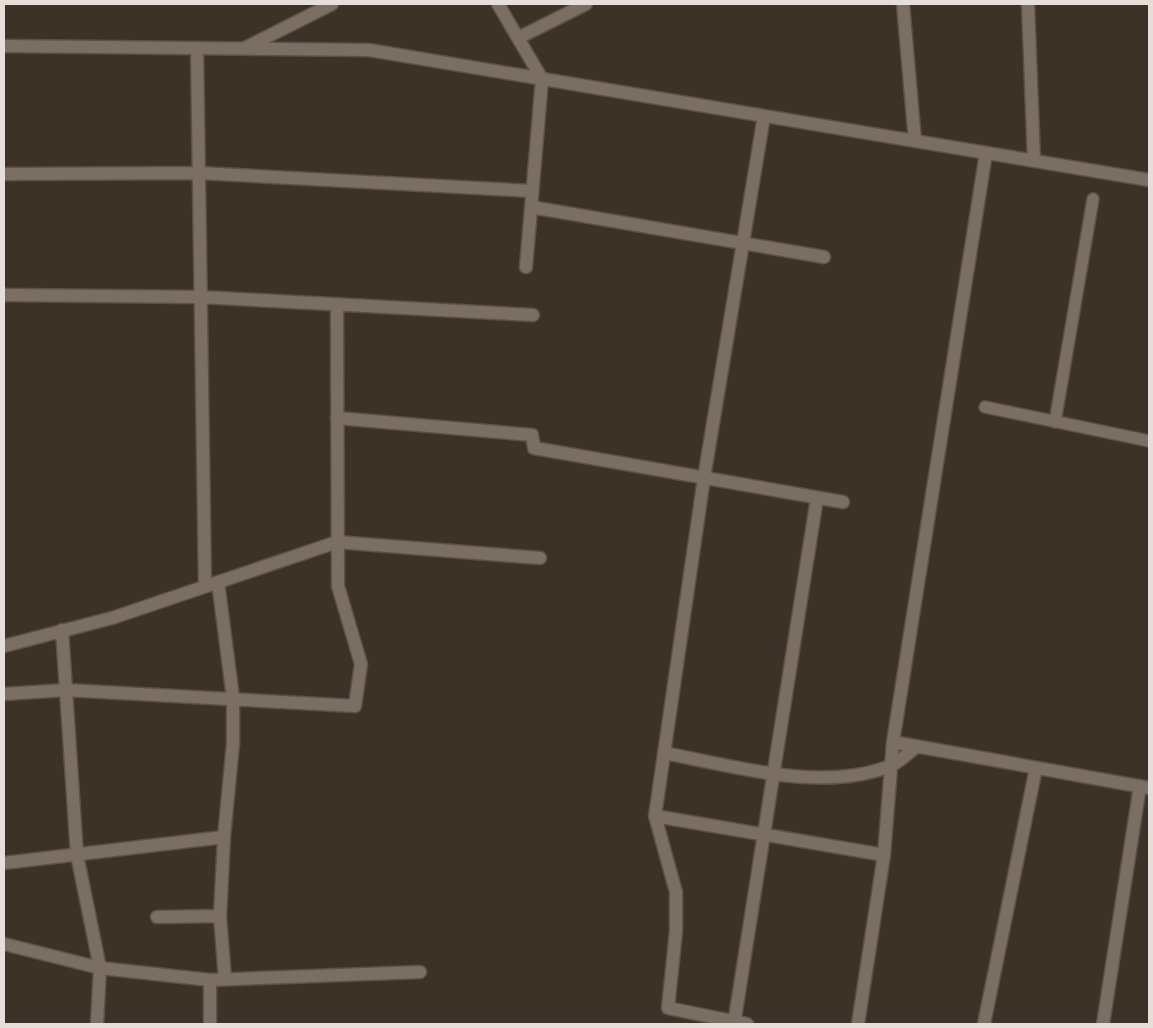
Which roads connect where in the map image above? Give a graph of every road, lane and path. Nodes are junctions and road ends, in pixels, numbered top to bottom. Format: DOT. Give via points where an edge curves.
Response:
graph roads {
  1 [pos="332,4"];
  2 [pos="498,4"];
  3 [pos="586,4"];
  4 [pos="903,4"];
  5 [pos="1028,4"];
  6 [pos="518,38"];
  7 [pos="4,46"];
  8 [pos="197,48"];
  9 [pos="244,49"];
  10 [pos="542,79"];
  11 [pos="764,116"];
  12 [pos="915,141"];
  13 [pos="986,153"];
  14 [pos="1034,161"];
  15 [pos="199,173"];
  16 [pos="4,174"];
  17 [pos="1149,180"];
  18 [pos="532,191"];
  19 [pos="1093,199"];
  20 [pos="531,207"];
  21 [pos="742,243"];
  22 [pos="824,257"];
  23 [pos="526,267"];
  24 [pos="4,295"];
  25 [pos="201,297"];
  26 [pos="337,304"];
  27 [pos="533,315"];
  28 [pos="985,408"];
  29 [pos="337,418"];
  30 [pos="1055,422"];
  31 [pos="1149,441"];
  32 [pos="704,478"];
  33 [pos="817,498"];
  34 [pos="843,502"];
  35 [pos="337,542"];
  36 [pos="540,558"];
  37 [pos="218,582"];
  38 [pos="205,586"];
  39 [pos="62,630"];
  40 [pos="4,646"];
  41 [pos="66,690"];
  42 [pos="4,694"];
  43 [pos="233,698"];
  44 [pos="893,742"];
  45 [pos="917,746"];
  46 [pos="664,753"];
  47 [pos="891,766"];
  48 [pos="1036,768"];
  49 [pos="773,773"];
  50 [pos="1145,787"];
  51 [pos="656,816"];
  52 [pos="764,833"];
  53 [pos="224,837"];
  54 [pos="77,854"];
  55 [pos="884,855"];
  56 [pos="4,863"];
  57 [pos="220,916"];
  58 [pos="157,917"];
  59 [pos="4,944"];
  60 [pos="100,968"];
  61 [pos="420,972"];
  62 [pos="225,979"];
  63 [pos="210,980"];
  64 [pos="734,1023"];
  65 [pos="97,1024"];
  66 [pos="210,1024"];
  67 [pos="747,1024"];
  68 [pos="858,1024"];
  69 [pos="984,1024"];
  70 [pos="1103,1024"];
  1 -- 9 [label="street"];
  2 -- 6 [label="street"];
  3 -- 6 [label="street"];
  4 -- 12 [label="street"];
  5 -- 14 [label="street"];
  6 -- 10 [label="street"];
  7 -- 8 [label="street"];
  8 -- 9 [label="street"];
  8 -- 15 [label="street"];
  9 -- 10 [label="street" via="369,50"];
  10 -- 11 [label="street"];
  10 -- 18 [label="street"];
  11 -- 12 [label="street"];
  11 -- 21 [label="street"];
  12 -- 13 [label="street"];
  13 -- 14 [label="street"];
  13 -- 44 [label="street"];
  14 -- 17 [label="street"];
  15 -- 16 [label="street"];
  15 -- 18 [label="street"];
  15 -- 25 [label="street"];
  18 -- 20 [label="street"];
  19 -- 30 [label="lane"];
  20 -- 21 [label="street"];
  20 -- 23 [label="street"];
  21 -- 22 [label="street"];
  21 -- 32 [label="street"];
  24 -- 25 [label="street"];
  25 -- 26 [label="street"];
  25 -- 38 [label="street"];
  26 -- 27 [label="street"];
  26 -- 29 [label="street"];
  28 -- 30 [label="lane"];
  29 -- 32 [label="street" via="532,435 534,448"];
  29 -- 35 [label="street"];
  30 -- 31 [label="lane"];
  32 -- 33 [label="street"];
  32 -- 46 [label="street"];
  33 -- 34 [label="street"];
  33 -- 49 [label="street"];
  35 -- 36 [label="street"];
  35 -- 37 [label="street"];
  35 -- 43 [label="street" via="338,586 361,664 355,706"];
  37 -- 38 [label="street"];
  37 -- 43 [label="street"];
  38 -- 39 [label="street" via="112,618"];
  39 -- 40 [label="street"];
  39 -- 41 [label="street"];
  41 -- 42 [label="street"];
  41 -- 43 [label="street"];
  41 -- 54 [label="street"];
  43 -- 53 [label="street" via="233,744"];
  44 -- 45 [label="street"];
  44 -- 47 [label="street"];
  45 -- 47 [label="street"];
  45 -- 48 [label="street"];
  46 -- 49 [label="street"];
  46 -- 51 [label="street"];
  47 -- 49 [label="street" via="833,778"];
  47 -- 55 [label="street"];
  48 -- 50 [label="street"];
  48 -- 69 [label="street"];
  49 -- 52 [label="street"];
  50 -- 70 [label="street"];
  51 -- 52 [label="street"];
  51 -- 64 [label="street" via="676,892 676,931 668,1008"];
  52 -- 55 [label="street"];
  52 -- 64 [label="street"];
  53 -- 54 [label="street"];
  53 -- 57 [label="street"];
  54 -- 56 [label="street"];
  54 -- 60 [label="street"];
  55 -- 68 [label="street"];
  57 -- 58 [label="street"];
  57 -- 62 [label="street"];
  59 -- 60 [label="street"];
  60 -- 63 [label="street"];
  60 -- 65 [label="street"];
  61 -- 62 [label="street"];
  62 -- 63 [label="street"];
  63 -- 66 [label="street"];
  64 -- 67 [label="street"];
}
